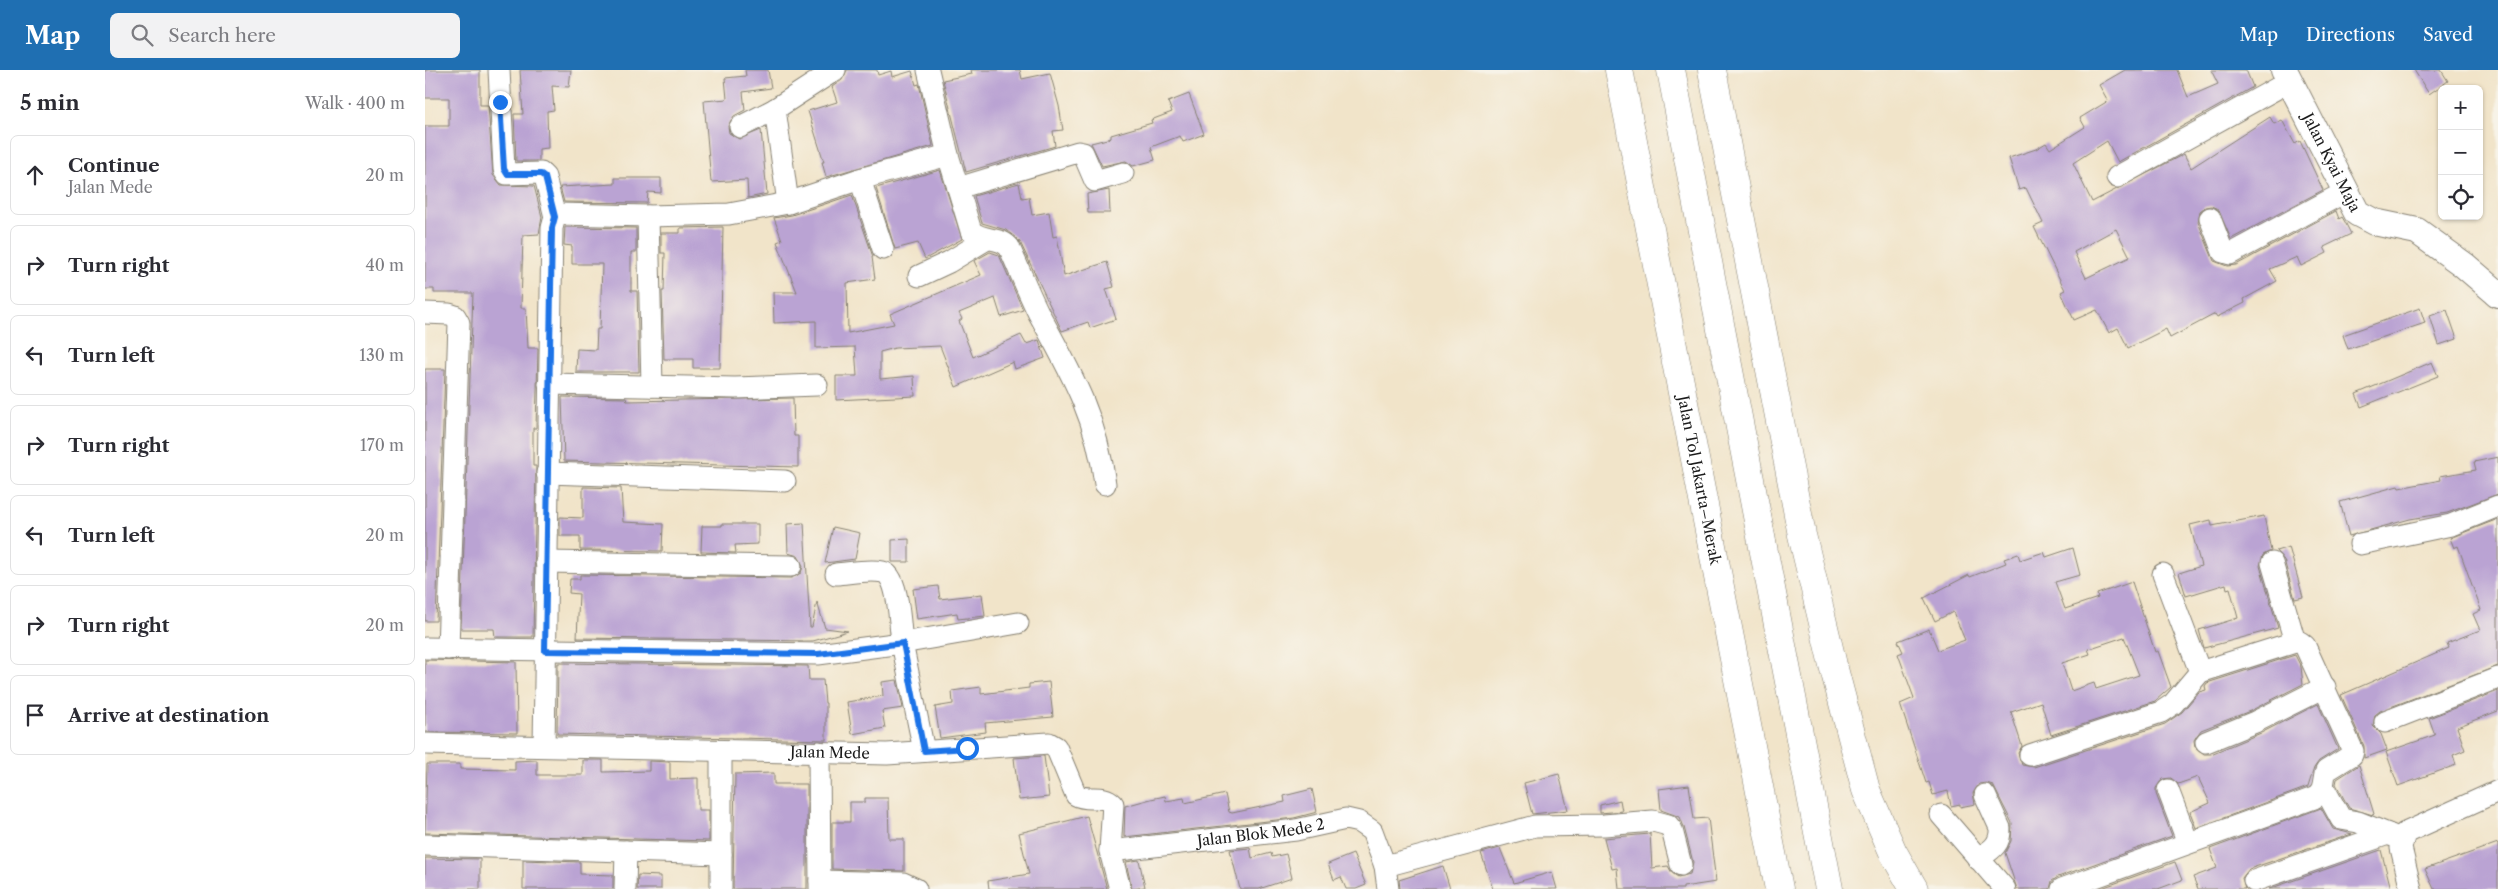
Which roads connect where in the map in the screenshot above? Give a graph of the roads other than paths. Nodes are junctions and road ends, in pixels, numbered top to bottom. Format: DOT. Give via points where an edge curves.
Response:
graph roads {
  1 [pos="499,70"];
  2 [pos="835,70"];
  3 [pos="928,70"];
  4 [pos="1619,70"];
  5 [pos="1671,70"];
  6 [pos="1712,70"];
  7 [pos="2287,75"];
  8 [pos="775,109"];
  9 [pos="740,127"];
  10 [pos="948,155"];
  11 [pos="1123,173"];
  12 [pos="2117,178"];
  13 [pos="860,179"];
  14 [pos="958,188"];
  15 [pos="2345,192"];
  16 [pos="789,202"];
  17 [pos="648,216"];
  18 [pos="555,217"];
  19 [pos="2209,218"];
  20 [pos="987,240"];
  21 [pos="883,249"];
  22 [pos="919,276"];
  23 [pos="2498,294"];
  24 [pos="425,313"];
  25 [pos="549,384"];
  26 [pos="817,385"];
  27 [pos="652,386"];
  28 [pos="547,473"];
  29 [pos="785,481"];
  30 [pos="1105,484"];
  31 [pos="2498,506"];
  32 [pos="2361,544"];
  33 [pos="546,562"];
  34 [pos="2272,563"];
  35 [pos="791,566"];
  36 [pos="836,574"];
  37 [pos="2163,574"];
  38 [pos="1018,623"];
  39 [pos="2295,642"];
  40 [pos="903,643"];
  41 [pos="425,648"];
  42 [pos="448,649"];
  43 [pos="545,651"];
  44 [pos="2200,672"];
  45 [pos="2498,678"];
  46 [pos="2325,687"];
  47 [pos="2385,722"];
  48 [pos="2206,742"];
  49 [pos="425,744"];
  50 [pos="544,746"];
  51 [pos="721,750"];
  52 [pos="924,751"];
  53 [pos="819,752"];
  54 [pos="2030,755"];
  55 [pos="2324,788"];
  56 [pos="2168,790"];
  57 [pos="2498,791"];
  58 [pos="1985,795"];
  59 [pos="1941,815"];
  60 [pos="2395,837"];
  61 [pos="2188,843"];
  62 [pos="425,845"];
  63 [pos="626,851"];
  64 [pos="1110,851"];
  65 [pos="721,854"];
  66 [pos="1773,857"];
  67 [pos="1979,858"];
  68 [pos="1681,865"];
  69 [pos="1385,866"];
  70 [pos="2254,881"];
  71 [pos="820,885"];
  72 [pos="625,889"];
  73 [pos="721,889"];
  74 [pos="916,889"];
  75 [pos="1120,889"];
  76 [pos="1388,889"];
  77 [pos="1774,889"];
  78 [pos="1779,889"];
  79 [pos="1829,889"];
  80 [pos="1914,889"];
  81 [pos="2005,889"];
  82 [pos="2062,889"];
  83 [pos="2411,889"];
  1 -- 18 [label="street" via="504,169 507,174 541,174 545,177"];
  2 -- 8 [label="street"];
  3 -- 10 [label="street"];
  4 -- 66 [label="highway, Jalan Tol Jakarta–Merak"];
  5 -- 79 [label="highway"];
  6 -- 80 [label="highway" via="1803,535 1833,666 1866,790 1893,852"];
  7 -- 12 [label="street"];
  7 -- 15 [label="main road, Jalan Kyai Maja"];
  8 -- 9 [label="street"];
  8 -- 16 [label="street"];
  10 -- 13 [label="street"];
  10 -- 14 [label="street"];
  11 -- 14 [label="street" via="1095,181 1083,153 1078,152"];
  13 -- 16 [label="street"];
  13 -- 21 [label="street"];
  14 -- 20 [label="street" via="971,231"];
  15 -- 19 [label="street" via="2230,254 2223,252"];
  15 -- 23 [label="main road, Jalan Kyai Maja" via="2357,213 2374,222 2417,231"];
  16 -- 17 [label="street" via="729,214"];
  17 -- 18 [label="street" via="558,214"];
  17 -- 27 [label="street"];
  18 -- 25 [label="street" via="552,228"];
  20 -- 22 [label="street"];
  20 -- 30 [label="street" via="1001,241 1009,247 1038,312 1076,380 1098,441"];
  24 -- 42 [label="street" via="449,314 455,316 459,323"];
  25 -- 27 [label="street"];
  25 -- 28 [label="street"];
  26 -- 27 [label="street" via="735,388"];
  28 -- 29 [label="street"];
  28 -- 33 [label="street"];
  31 -- 32 [label="street" via="2451,525"];
  33 -- 35 [label="street"];
  33 -- 43 [label="street"];
  34 -- 39 [label="street"];
  36 -- 40 [label="street" via="883,572 890,576 895,588"];
  37 -- 44 [label="street"];
  38 -- 40 [label="street"];
  39 -- 44 [label="street"];
  39 -- 46 [label="street" via="2305,646"];
  40 -- 43 [label="street" via="818,654"];
  40 -- 52 [label="street"];
  41 -- 42 [label="street"];
  42 -- 43 [label="street"];
  43 -- 50 [label="street"];
  44 -- 54 [label="street" via="2173,704 2161,712"];
  45 -- 47 [label="street"];
  46 -- 48 [label="street"];
  46 -- 55 [label="street" via="2353,751 2352,755 2326,770"];
  49 -- 50 [label="street, Jalan Mede"];
  50 -- 51 [label="street, Jalan Mede"];
  51 -- 53 [label="street, Jalan Mede"];
  51 -- 65 [label="street"];
  52 -- 53 [label="street, Jalan Mede" via="887,754"];
  52 -- 64 [label="street, Jalan Mede" via="1049,742 1056,747 1076,795 1080,798 1104,798 1113,804"];
  53 -- 71 [label="street"];
  55 -- 60 [label="street" via="2341,819 2358,822"];
  55 -- 61 [label="street" via="2314,798"];
  56 -- 61 [label="street"];
  57 -- 60 [label="street"];
  58 -- 67 [label="street" via="2000,834 1997,845"];
  59 -- 67 [label="street"];
  60 -- 70 [label="street"];
  60 -- 83 [label="street"];
  61 -- 82 [label="street"];
  62 -- 63 [label="street"];
  63 -- 65 [label="street"];
  63 -- 72 [label="street"];
  64 -- 69 [label="street, Jalan Blok Mede 2" via="1296,830 1346,820 1359,822 1372,831"];
  64 -- 75 [label="street, Jalan Mede"];
  65 -- 73 [label="street"];
  66 -- 77 [label="highway"];
  66 -- 78 [label="highway, Jalan Tol Jakarta–Merak"];
  67 -- 81 [label="street"];
  68 -- 69 [label="street" via="1672,830 1668,825 1653,820 1604,825 1535,826"];
  69 -- 76 [label="street, Jalan Blok Mede 2"];
  71 -- 74 [label="street" via="903,883"];
}
